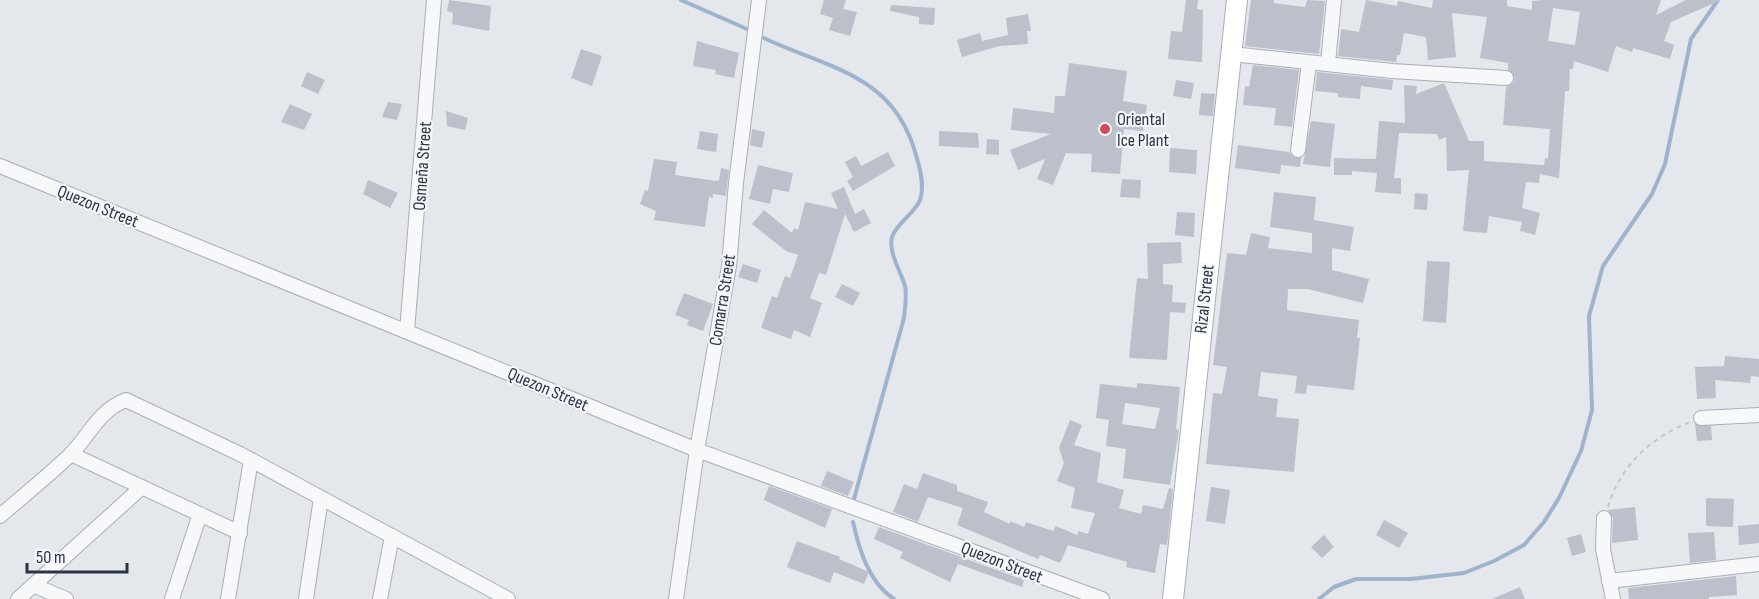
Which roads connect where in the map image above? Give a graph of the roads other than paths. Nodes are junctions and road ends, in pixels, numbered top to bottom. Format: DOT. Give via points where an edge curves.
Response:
graph roads {
  1 [pos="434,0"];
  2 [pos="759,0"];
  3 [pos="1238,0"];
  4 [pos="1334,0"];
  5 [pos="1232,54"];
  6 [pos="1309,63"];
  7 [pos="1328,63"];
  8 [pos="1506,78"];
  9 [pos="1298,150"];
  10 [pos="0,166"];
  11 [pos="407,331"];
  12 [pos="1759,415"];
  13 [pos="1701,418"];
  14 [pos="697,450"];
  15 [pos="72,454"];
  16 [pos="251,460"];
  17 [pos="142,487"];
  18 [pos="321,498"];
  19 [pos="200,514"];
  20 [pos="0,516"];
  21 [pos="1604,518"];
  22 [pos="240,533"];
  23 [pos="392,536"];
  24 [pos="1759,564"];
  25 [pos="1609,580"];
  26 [pos="33,585"];
  27 [pos="18,599"];
  28 [pos="66,599"];
  29 [pos="172,599"];
  30 [pos="228,599"];
  31 [pos="306,599"];
  32 [pos="380,599"];
  33 [pos="508,599"];
  34 [pos="676,599"];
  35 [pos="1102,599"];
  36 [pos="1173,599"];
  37 [pos="1613,599"];
  1 -- 11 [label="street, Osmeña Street"];
  2 -- 14 [label="street, Comarra Street" via="729,266"];
  3 -- 5 [label="street, Rizal Street"];
  4 -- 7 [label="street"];
  5 -- 6 [label="street"];
  5 -- 36 [label="street, Rizal Street"];
  6 -- 7 [label="street"];
  6 -- 9 [label="street"];
  7 -- 8 [label="street"];
  10 -- 11 [label="street, Quezon Street"];
  11 -- 14 [label="street, Quezon Street"];
  12 -- 13 [label="street"];
  14 -- 34 [label="street, Comarra Street"];
  14 -- 35 [label="street, Quezon Street"];
  15 -- 16 [label="street" via="102,415 126,400"];
  15 -- 17 [label="street"];
  15 -- 20 [label="street"];
  16 -- 18 [label="street"];
  16 -- 22 [label="street"];
  17 -- 19 [label="street"];
  17 -- 26 [label="street"];
  18 -- 23 [label="street"];
  18 -- 31 [label="street"];
  19 -- 22 [label="street"];
  19 -- 29 [label="street"];
  21 -- 25 [label="street" via="1603,549"];
  22 -- 30 [label="street"];
  23 -- 32 [label="street"];
  23 -- 33 [label="street"];
  24 -- 25 [label="street"];
  25 -- 37 [label="street"];
  26 -- 27 [label="street"];
  26 -- 28 [label="street"];
}
